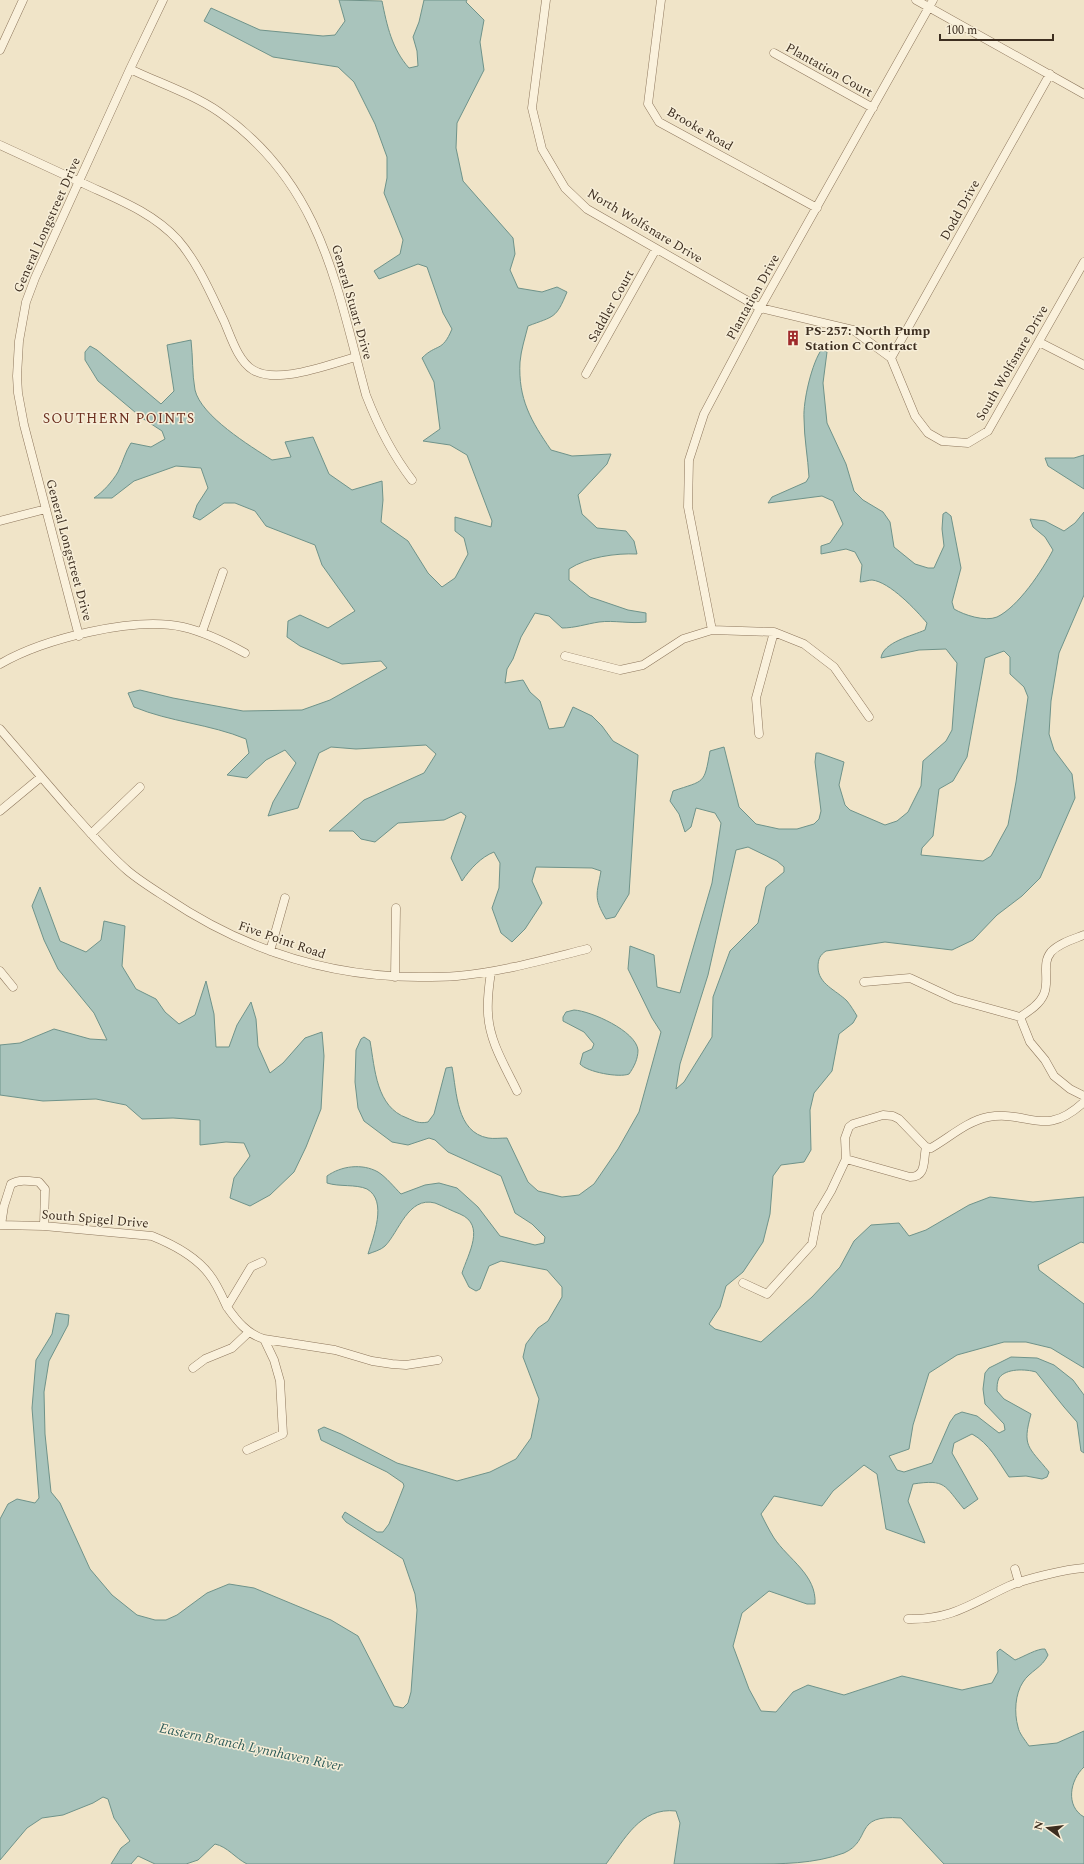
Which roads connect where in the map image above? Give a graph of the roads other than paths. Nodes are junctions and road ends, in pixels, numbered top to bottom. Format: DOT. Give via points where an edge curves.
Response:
graph roads {
  1 [pos="23,0"];
  2 [pos="163,0"];
  3 [pos="546,0"];
  4 [pos="661,0"];
  5 [pos="916,0"];
  6 [pos="931,4"];
  7 [pos="0,50"];
  8 [pos="774,53"];
  9 [pos="130,69"];
  10 [pos="1050,74"];
  11 [pos="1084,94"];
  12 [pos="873,108"];
  13 [pos="0,145"];
  14 [pos="79,182"];
  15 [pos="817,208"];
  16 [pos="656,249"];
  17 [pos="1084,262"];
  18 [pos="760,308"];
  19 [pos="1039,342"];
  20 [pos="356,357"];
  21 [pos="891,358"];
  22 [pos="1084,365"];
  23 [pos="586,374"];
  24 [pos="412,480"];
  25 [pos="46,509"];
  26 [pos="0,521"];
  27 [pos="223,572"];
  28 [pos="712,630"];
  29 [pos="202,632"];
  30 [pos="774,632"];
  31 [pos="79,636"];
  32 [pos="245,652"];
  33 [pos="565,656"];
  34 [pos="0,664"];
  35 [pos="869,717"];
  36 [pos="0,729"];
  37 [pos="759,734"];
  38 [pos="41,777"];
  39 [pos="140,787"];
  40 [pos="0,811"];
  41 [pos="92,834"];
  42 [pos="285,898"];
  43 [pos="396,908"];
  44 [pos="1084,935"];
  45 [pos="586,949"];
  46 [pos="270,951"];
  47 [pos="0,971"];
  48 [pos="491,972"];
  49 [pos="394,977"];
  50 [pos="864,982"];
  51 [pos="13,987"];
  52 [pos="1020,1017"];
  53 [pos="517,1091"];
  54 [pos="1084,1096"];
  55 [pos="1084,1102"];
  56 [pos="926,1147"];
  57 [pos="846,1159"];
  58 [pos="1,1225"];
  59 [pos="44,1226"];
  60 [pos="262,1262"];
  61 [pos="743,1283"];
  62 [pos="227,1307"];
  63 [pos="249,1332"];
  64 [pos="264,1339"];
  65 [pos="438,1360"];
  66 [pos="193,1368"];
  67 [pos="247,1450"];
  68 [pos="1084,1568"];
  69 [pos="1015,1569"];
  70 [pos="1019,1583"];
  71 [pos="908,1619"];
  1 -- 7 [label="street"];
  2 -- 9 [label="street, General Longstreet Drive"];
  3 -- 16 [label="street, North Wolfsnare Drive" via="532,108 542,150 565,188 587,209"];
  4 -- 15 [label="street, Brooke Road" via="648,104 659,122"];
  5 -- 6 [label="street"];
  6 -- 10 [label="street"];
  6 -- 12 [label="street, Plantation Drive"];
  8 -- 12 [label="street, Plantation Court"];
  9 -- 14 [label="street, General Longstreet Drive"];
  9 -- 20 [label="street, General Stuart Drive" via="205,103 219,112 252,139 285,177 310,214 328,257"];
  10 -- 11 [label="street"];
  10 -- 21 [label="street, Dodd Drive"];
  12 -- 15 [label="street, Plantation Drive"];
  13 -- 14 [label="street"];
  14 -- 20 [label="street" via="146,214 177,240 192,260 210,291 235,345 252,369 260,373 282,375"];
  14 -- 25 [label="street, General Longstreet Drive" via="28,296 17,358 18,394"];
  15 -- 18 [label="street, Plantation Drive"];
  16 -- 18 [label="street, North Wolfsnare Drive"];
  16 -- 23 [label="street, Saddler Court"];
  17 -- 19 [label="street, South Wolfsnare Drive"];
  18 -- 21 [label="street" via="853,330"];
  18 -- 28 [label="street, Plantation Drive" via="704,414 689,460 688,507"];
  19 -- 21 [label="street, South Wolfsnare Drive" via="988,431 968,443 942,442 928,433 915,416"];
  19 -- 22 [label="street"];
  20 -- 24 [label="street, General Stuart Drive" via="366,395 380,429"];
  25 -- 26 [label="street"];
  25 -- 31 [label="street, General Longstreet Drive"];
  27 -- 29 [label="street"];
  28 -- 30 [label="street"];
  28 -- 33 [label="street" via="683,639 643,665 620,670"];
  29 -- 31 [label="street" via="146,623"];
  29 -- 32 [label="street"];
  30 -- 35 [label="street" via="804,644 834,667"];
  30 -- 37 [label="street" via="756,698"];
  31 -- 34 [label="street" via="41,646"];
  36 -- 38 [label="street, Five Point Road"];
  38 -- 40 [label="street"];
  38 -- 41 [label="street, Five Point Road"];
  39 -- 41 [label="street"];
  41 -- 46 [label="street, Five Point Road" via="129,872 176,904 236,938"];
  42 -- 46 [label="street"];
  43 -- 49 [label="street"];
  44 -- 52 [label="street" via="1057,947 1050,953 1046,965 1044,994 1041,1000"];
  45 -- 48 [label="street, Five Point Road"];
  46 -- 49 [label="street, Five Point Road" via="328,968"];
  47 -- 51 [label="street"];
  48 -- 49 [label="street, Five Point Road" via="455,976"];
  48 -- 53 [label="street" via="488,1006 493,1041"];
  50 -- 52 [label="street" via="910,978 955,999"];
  52 -- 54 [label="street" via="1030,1042 1054,1076 1070,1090"];
  55 -- 56 [label="street" via="1068,1116 1051,1122 1012,1117 987,1118 969,1125 931,1148"];
  56 -- 57 [label="street" via="922,1170 919,1176 915,1177"];
  56 -- 57 [label="street" via="899,1119 883,1115 849,1127 845,1138"];
  57 -- 61 [label="street" via="818,1213 814,1237 807,1251 767,1294"];
  58 -- 59 [label="street, South Spigel Drive"];
  58 -- 59 [label="street" via="4,1206 12,1184 30,1181 39,1182 45,1189"];
  59 -- 62 [label="street, South Spigel Drive" via="142,1234 164,1241 202,1265 216,1283"];
  60 -- 62 [label="street" via="252,1267"];
  62 -- 63 [label="street, South Spigel Drive"];
  63 -- 64 [label="street, South Spigel Drive"];
  63 -- 66 [label="street" via="232,1348 205,1359"];
  64 -- 65 [label="street, South Spigel Drive" via="335,1350 392,1364 406,1365"];
  64 -- 67 [label="street" via="280,1381 283,1434"];
  68 -- 70 [label="street"];
  69 -- 70 [label="street"];
  70 -- 71 [label="street" via="952,1613 934,1618"];
}
